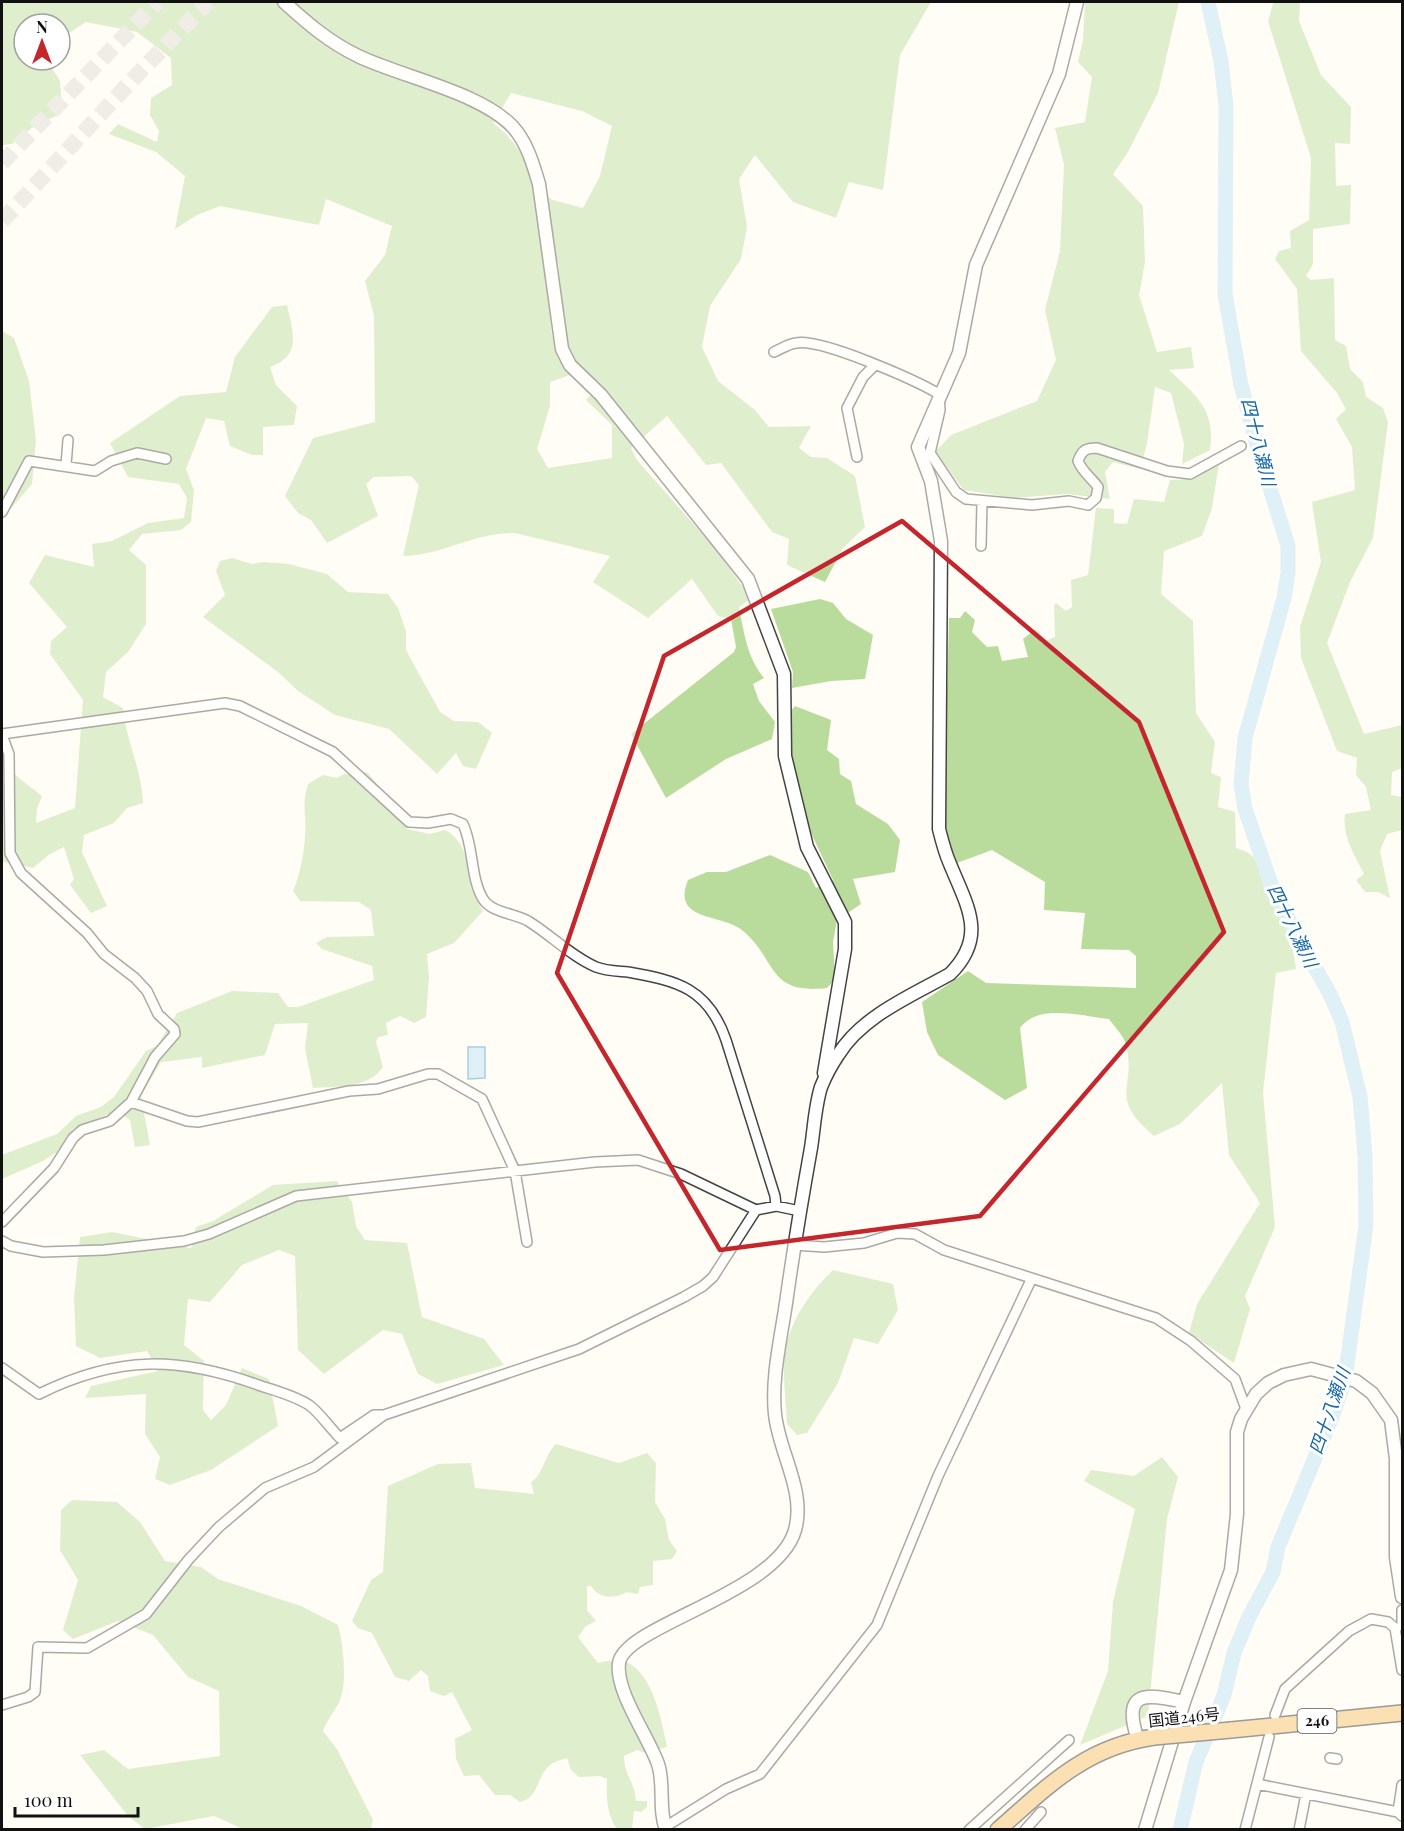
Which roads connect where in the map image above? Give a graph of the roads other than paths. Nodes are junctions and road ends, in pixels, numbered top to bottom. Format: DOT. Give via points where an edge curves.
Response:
graph roads {
  1 [pos="284,2"];
  2 [pos="1077,2"];
  3 [pos="774,352"];
  4 [pos="875,365"];
  5 [pos="939,394"];
  6 [pos="68,440"];
  7 [pos="1241,446"];
  8 [pos="857,457"];
  9 [pos="166,459"];
  10 [pos="66,465"];
  11 [pos="982,502"];
  12 [pos="2,512"];
  13 [pos="978,540"];
  14 [pos="2,734"];
  15 [pos="822,1086"];
  16 [pos="131,1102"];
  17 [pos="515,1171"];
  18 [pos="776,1206"];
  19 [pos="756,1210"];
  20 [pos="800,1211"];
  21 [pos="2,1222"];
  22 [pos="2,1241"];
  23 [pos="527,1242"];
  24 [pos="794,1245"];
  25 [pos="1031,1280"];
  26 [pos="2,1368"];
  27 [pos="1246,1409"];
  28 [pos="384,1415"];
  29 [pos="1399,1436"];
  30 [pos="1402,1597"];
  31 [pos="1402,1610"];
  32 [pos="1402,1626"];
  33 [pos="1400,1636"];
  34 [pos="1402,1670"];
  35 [pos="1184,1702"];
  36 [pos="2,1705"];
  37 [pos="1402,1713"];
  38 [pos="1275,1715"];
  39 [pos="1269,1737"];
  40 [pos="1069,1740"];
  41 [pos="1138,1740"];
  42 [pos="1257,1784"];
  43 [pos="1402,1785"];
  44 [pos="1306,1794"];
  45 [pos="1041,1812"];
  46 [pos="1400,1814"];
  47 [pos="665,1828"];
  48 [pos="969,1830"];
  49 [pos="998,1830"];
  50 [pos="1025,1830"];
  51 [pos="1145,1830"];
  52 [pos="1245,1830"];
  53 [pos="1299,1830"];
  1 -- 15 [label="street" via="339,46 484,106 514,128 539,184 562,349 570,364 601,395 747,579 757,597 784,674 785,756 807,847 845,922 845,949"];
  2 -- 5 [label="street" via="1055,84 976,265 959,353"];
  3 -- 4 [label="street" via="797,342 838,350"];
  4 -- 5 [label="street"];
  4 -- 8 [label="street" via="863,377 847,408"];
  5 -- 11 [label="street" via="940,410 930,453 956,492"];
  5 -- 15 [label="street" via="918,447 931,481 941,541 939,829 970,909 972,932 959,965 858,1031 838,1054"];
  6 -- 10 [label="street"];
  7 -- 11 [label="street" via="1190,474 1088,448 1081,452 1078,462 1098,487 1096,498 1088,505 1069,501 1032,505"];
  9 -- 10 [label="street" via="137,453 94,471"];
  10 -- 12 [label="street" via="29,461"];
  11 -- 13 [label="street"];
  14 -- 16 [label="street" via="9,754 10,853 21,873 87,933 104,954 135,978 147,991 158,1014 174,1029 175,1034 155,1057"];
  14 -- 18 [label="street" via="225,703 240,706 333,752 409,822 451,819 463,824 483,899 493,908 526,920 597,967 680,983 707,1004 721,1025"];
  15 -- 20 [label="street"];
  16 -- 17 [label="street" via="198,1122 438,1074 482,1098"];
  16 -- 21 [label="street" via="110,1121 82,1130 73,1138 54,1168"];
  17 -- 19 [label="street" via="638,1160 681,1174"];
  17 -- 22 [label="street" via="296,1196 184,1241 43,1252"];
  17 -- 23 [label="street"];
  18 -- 19 [label="street"];
  18 -- 20 [label="street"];
  19 -- 28 [label="street" via="712,1277 684,1297 579,1349"];
  20 -- 24 [label="street"];
  24 -- 25 [label="street" via="824,1247 864,1243 897,1233 915,1234 944,1250"];
  24 -- 47 [label="street" via="775,1384 775,1414 798,1507 791,1541 764,1573 645,1637 620,1660 621,1682 660,1771"];
  25 -- 27 [label="street" via="1156,1318 1173,1328 1235,1379"];
  25 -- 47 [label="street" via="938,1476 877,1625 760,1774 726,1789"];
  26 -- 28 [label="street" via="39,1394 102,1369 166,1362 241,1378 299,1400 310,1406 340,1438 374,1414"];
  27 -- 29 [label="street" via="1268,1383 1311,1369 1356,1381 1372,1393"];
  27 -- 35 [label="street" via="1237,1432 1237,1514 1231,1570"];
  28 -- 36 [label="street" via="314,1467 265,1488 219,1527 146,1614 87,1648 38,1647 35,1692"];
  29 -- 30 [label="street" via="1396,1557"];
  31 -- 32 [label="street"];
  33 -- 34 [label="street"];
  33 -- 38 [label="street" via="1380,1619 1371,1619 1349,1631 1285,1689"];
  35 -- 41 [label="street" via="1147,1695 1138,1700 1133,1715"];
  35 -- 51 [label="street"];
  37 -- 41 [label="highway, 国道246号 / 246, bridge"];
  39 -- 42 [label="street"];
  40 -- 48 [label="street"];
  41 -- 49 [label="highway, 国道246号 / 246" via="1083,1760"];
  42 -- 44 [label="street"];
  42 -- 52 [label="street"];
  43 -- 46 [label="street"];
  44 -- 46 [label="street"];
  44 -- 53 [label="street"];
  45 -- 50 [label="street"];
}
